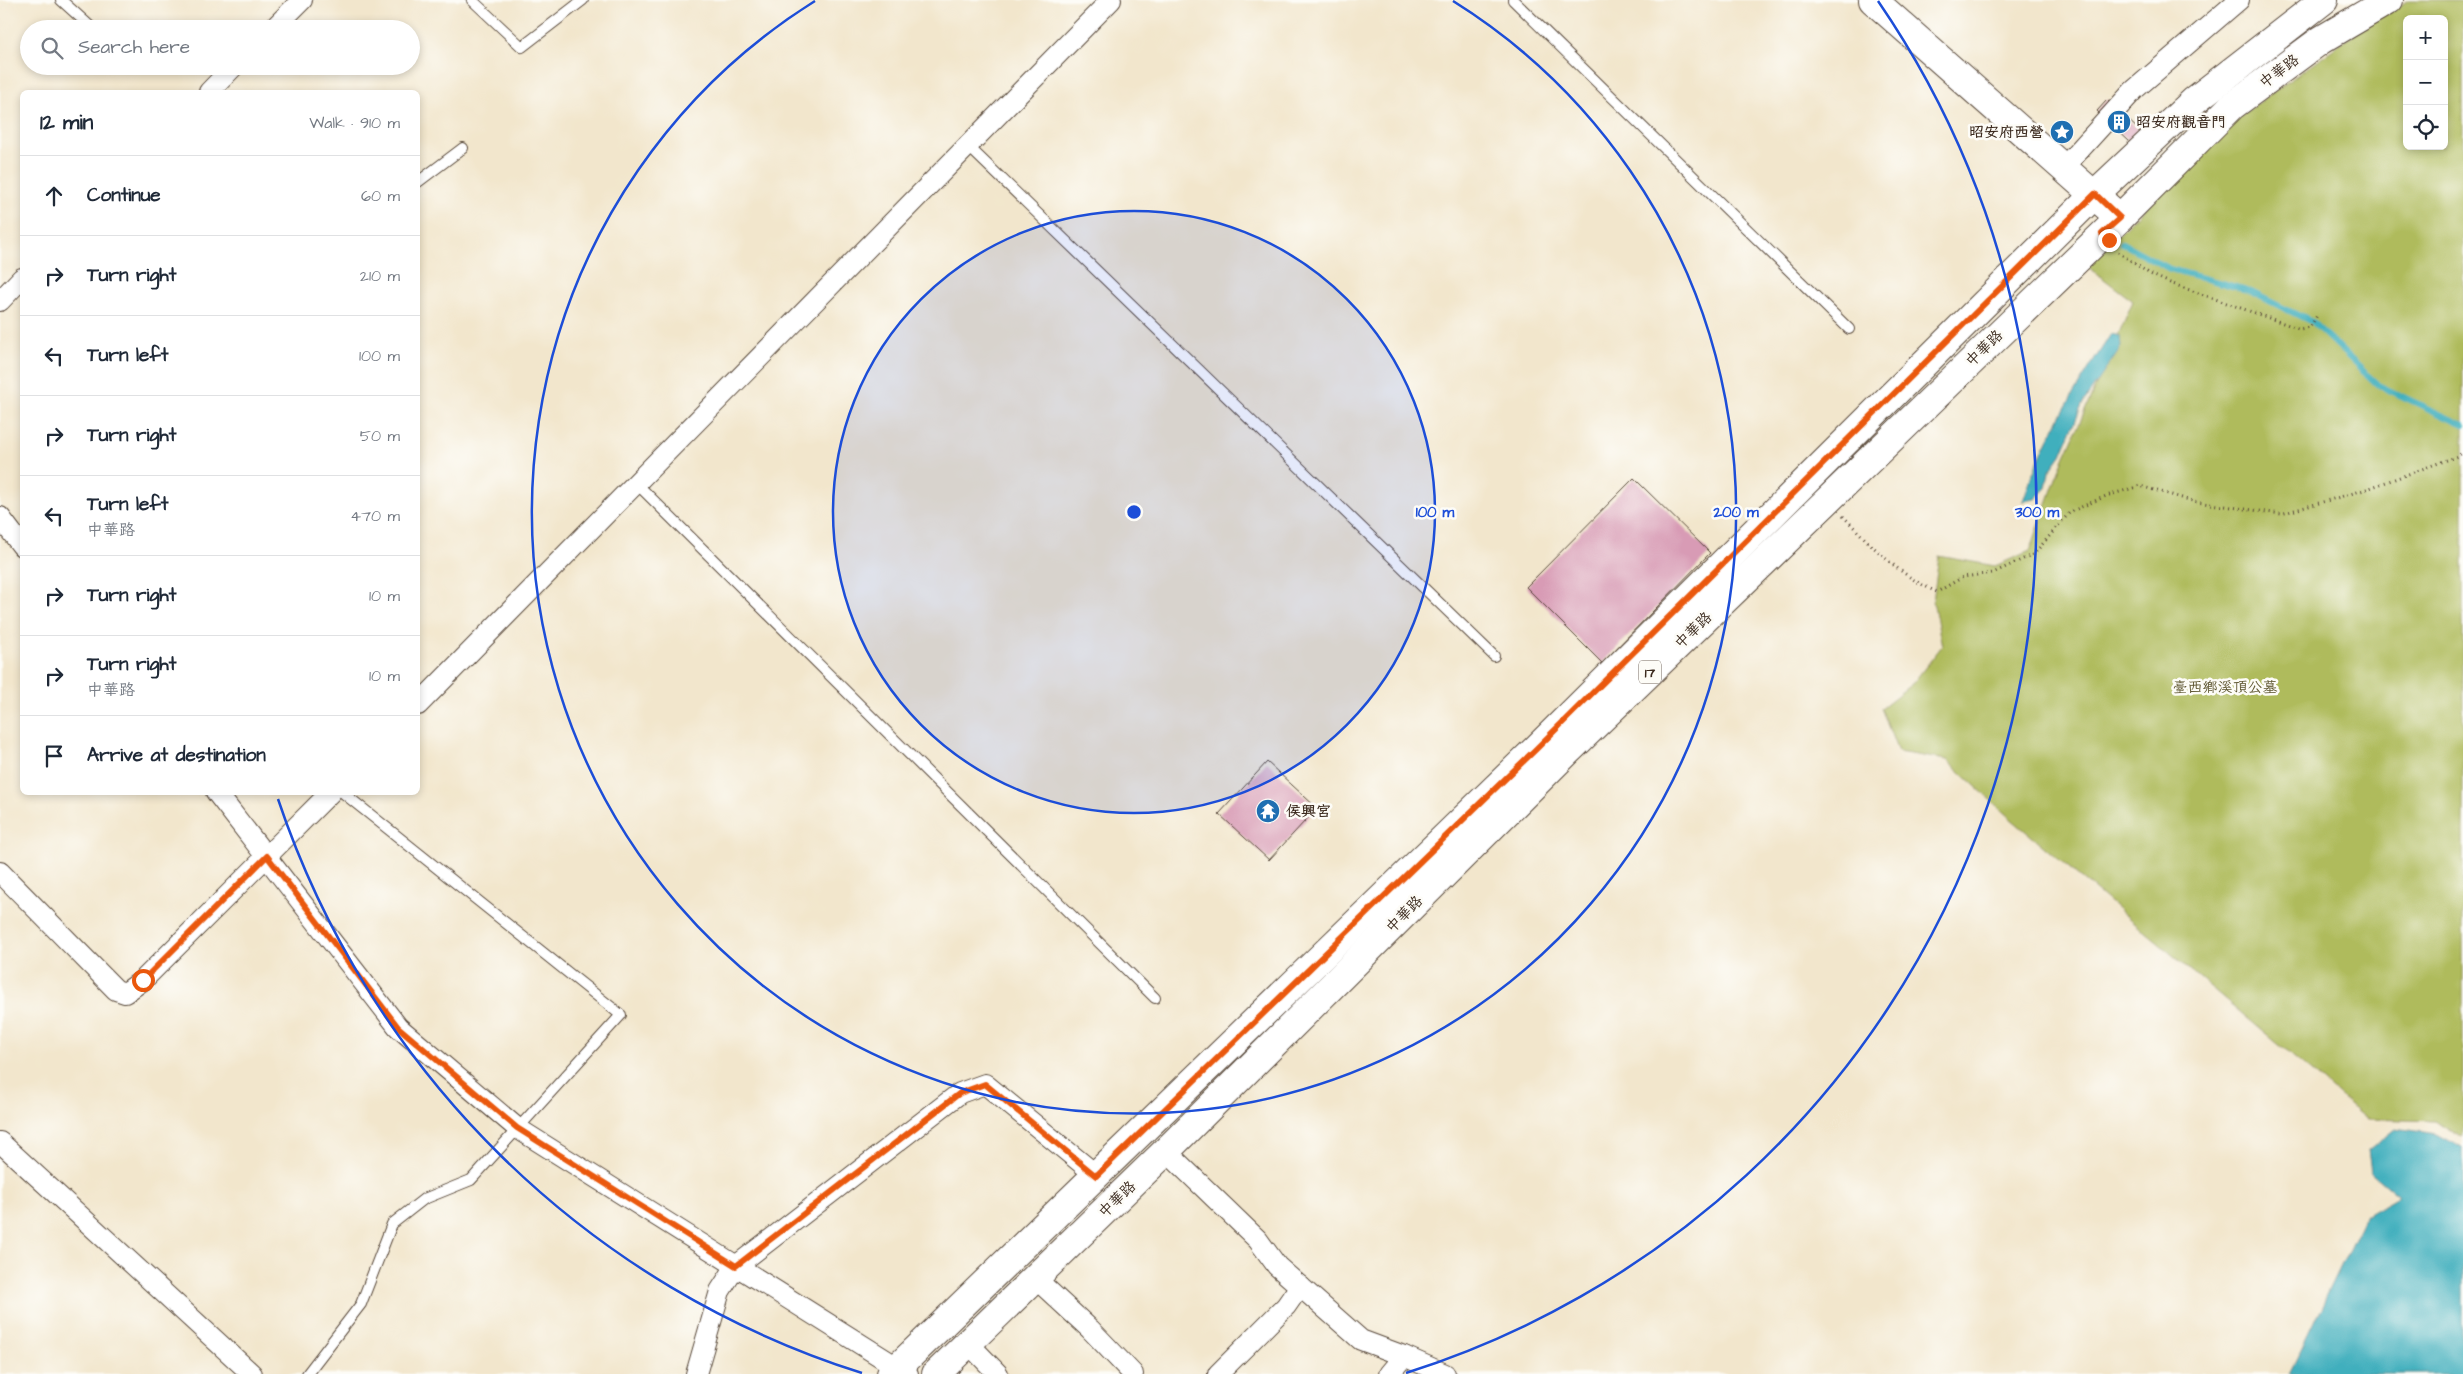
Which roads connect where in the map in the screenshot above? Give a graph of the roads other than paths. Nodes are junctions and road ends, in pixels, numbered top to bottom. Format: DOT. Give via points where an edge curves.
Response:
graph roads {
  1 [pos="61,0"];
  2 [pos="301,0"];
  3 [pos="472,0"];
  4 [pos="584,0"];
  5 [pos="1111,0"];
  6 [pos="1513,0"];
  7 [pos="1873,0"];
  8 [pos="2239,0"];
  9 [pos="2324,0"];
  10 [pos="2389,0"];
  11 [pos="83,20"];
  12 [pos="281,20"];
  13 [pos="226,75"];
  14 [pos="214,90"];
  15 [pos="969,147"];
  16 [pos="463,148"];
  17 [pos="2064,167"];
  18 [pos="420,180"];
  19 [pos="2095,194"];
  20 [pos="2111,226"];
  21 [pos="20,280"];
  22 [pos="0,301"];
  23 [pos="1849,329"];
  24 [pos="637,484"];
  25 [pos="0,517"];
  26 [pos="20,543"];
  27 [pos="1494,656"];
  28 [pos="420,703"];
  29 [pos="218,795"];
  30 [pos="327,795"];
  31 [pos="346,795"];
  32 [pos="267,856"];
  33 [pos="0,872"];
  34 [pos="1155,998"];
  35 [pos="517,1128"];
  36 [pos="0,1142"];
  37 [pos="1166,1152"];
  38 [pos="1096,1176"];
  39 [pos="736,1266"];
  40 [pos="1035,1278"];
  41 [pos="1300,1286"];
  42 [pos="968,1343"];
  43 [pos="1404,1356"];
  44 [pos="1228,1371"];
  45 [pos="899,1372"];
  46 [pos="252,1374"];
  47 [pos="307,1374"];
  48 [pos="696,1374"];
  49 [pos="936,1374"];
  50 [pos="998,1374"];
  51 [pos="1132,1374"];
  52 [pos="1389,1374"];
  53 [pos="1445,1374"];
  1 -- 11 [label="lane"];
  2 -- 12 [label="street"];
  3 -- 4 [label="lane" via="522,48"];
  5 -- 15 [label="street"];
  6 -- 23 [label="lane"];
  7 -- 17 [label="main road"];
  8 -- 17 [label="street" via="2134,90"];
  9 -- 19 [label="main road, 中華路 / 17" via="2195,100"];
  10 -- 20 [label="main road, 中華路 / 17" via="2321,40 2232,106"];
  13 -- 14 [label="street"];
  15 -- 24 [label="street"];
  15 -- 27 [label="lane"];
  16 -- 18 [label="lane"];
  17 -- 19 [label="main road"];
  19 -- 20 [label="main road"];
  19 -- 38 [label="main road, 中華路 / 17" via="1536,749"];
  20 -- 37 [label="main road, 中華路 / 17" via="1566,753"];
  21 -- 22 [label="street"];
  24 -- 28 [label="street"];
  24 -- 34 [label="lane"];
  25 -- 26 [label="street"];
  29 -- 32 [label="street"];
  30 -- 32 [label="street"];
  31 -- 35 [label="lane" via="621,1015"];
  32 -- 33 [label="street" via="143,980 125,993 116,990"];
  32 -- 35 [label="street" via="398,1027"];
  35 -- 39 [label="street"];
  35 -- 47 [label="lane" via="471,1180 424,1199 392,1224 361,1304"];
  36 -- 46 [label="street"];
  37 -- 40 [label="main road, 中華路 / 17"];
  37 -- 41 [label="street" via="1258,1240 1277,1266"];
  38 -- 39 [label="street" via="985,1084 960,1093"];
  38 -- 45 [label="main road, 中華路 / 17"];
  39 -- 45 [label="street"];
  39 -- 48 [label="street" via="720,1291"];
  40 -- 42 [label="main road, 中華路 / 17"];
  40 -- 51 [label="street"];
  41 -- 43 [label="street" via="1361,1340"];
  41 -- 44 [label="street"];
  42 -- 49 [label="main road, 中華路 / 17"];
  42 -- 50 [label="street"];
  43 -- 52 [label="street"];
  43 -- 53 [label="street"];
}
